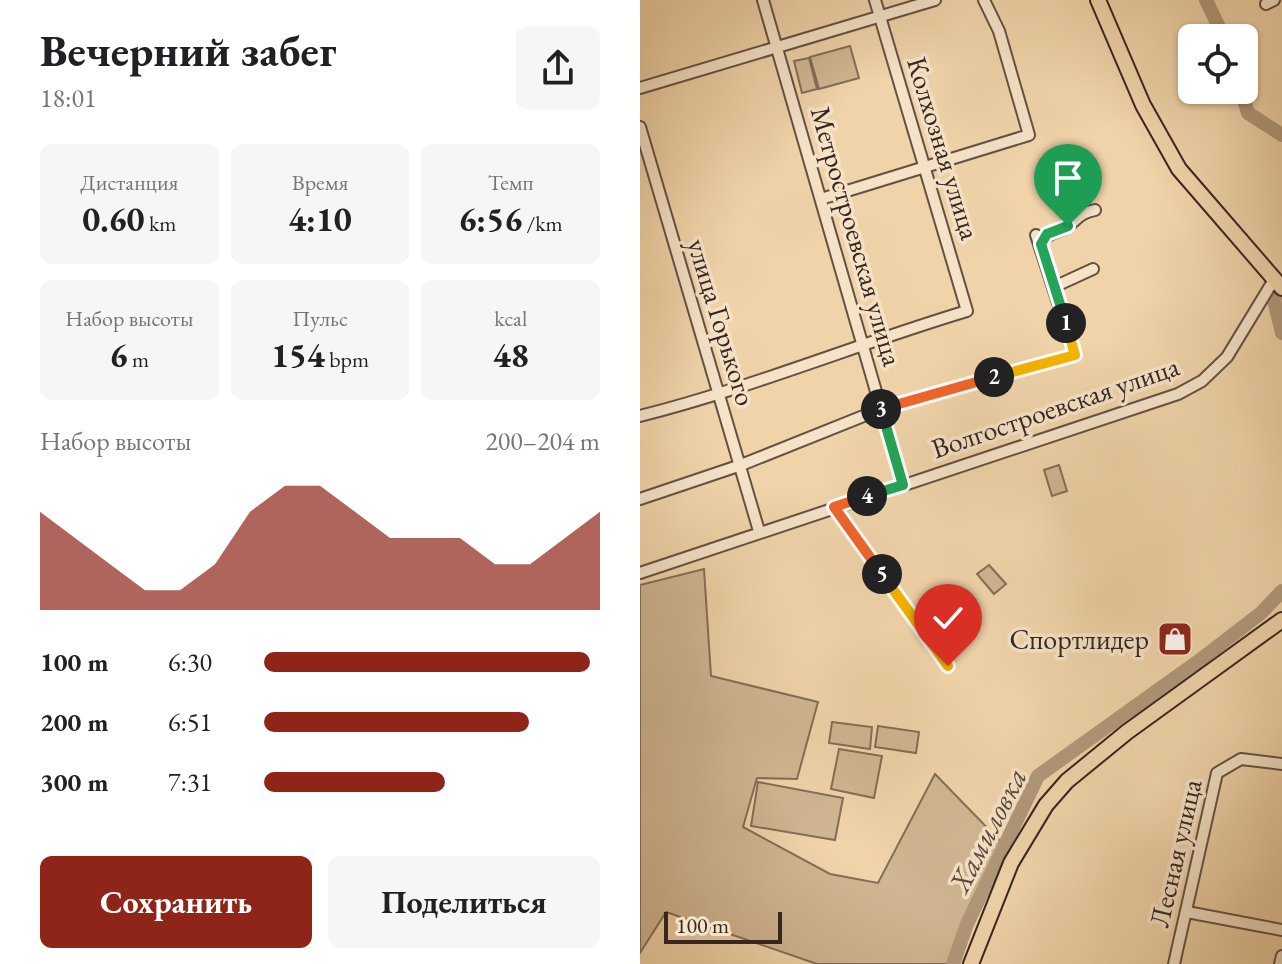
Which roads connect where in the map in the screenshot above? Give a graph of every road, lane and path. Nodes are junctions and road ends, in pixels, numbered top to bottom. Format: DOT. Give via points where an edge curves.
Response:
graph roads {
  1 [pos="763,0"];
  2 [pos="875,0"];
  3 [pos="935,0"];
  4 [pos="984,0"];
  5 [pos="1098,0"];
  6 [pos="880,18"];
  7 [pos="778,47"];
  8 [pos="640,88"];
  9 [pos="640,127"];
  10 [pos="926,167"];
  11 [pos="821,199"];
  12 [pos="1095,210"];
  13 [pos="1093,269"];
  14 [pos="1278,283"];
  15 [pos="1056,286"];
  16 [pos="863,342"];
  17 [pos="718,396"];
  18 [pos="881,409"];
  19 [pos="640,416"];
  20 [pos="741,465"];
  21 [pos="903,485"];
  22 [pos="640,499"];
  23 [pos="834,507"];
  24 [pos="759,531"];
  25 [pos="640,573"];
  26 [pos="1282,620"];
  27 [pos="948,666"];
  28 [pos="1282,764"];
  29 [pos="1187,912"];
  30 [pos="1282,930"];
  31 [pos="1282,956"];
  32 [pos="971,964"];
  33 [pos="1174,964"];
  34 [pos="1280,964"];
  1 -- 7 [label="street, Метростроевская улица"];
  2 -- 6 [label="street, Колхозная улица"];
  3 -- 6 [label="street"];
  4 -- 10 [label="street" via="999,31 1029,135"];
  5 -- 14 [label="main road" via="1143,105 1179,169"];
  6 -- 7 [label="street"];
  6 -- 10 [label="street, Колхозная улица"];
  7 -- 8 [label="street"];
  7 -- 11 [label="street, Метростроевская улица"];
  9 -- 17 [label="street, улица Горького"];
  10 -- 11 [label="street"];
  10 -- 16 [label="street, Колхозная улица" via="967,311"];
  11 -- 16 [label="street, Метростроевская улица"];
  12 -- 15 [label="street" via="1078,214 1068,226 1039,240"];
  13 -- 15 [label="street"];
  14 -- 21 [label="street, Волгостроевская улица" via="1227,357 1202,381 1178,394"];
  15 -- 18 [label="street" via="1075,355"];
  16 -- 17 [label="street"];
  16 -- 18 [label="street, Метростроевская улица"];
  17 -- 19 [label="street"];
  17 -- 20 [label="street, улица Горького"];
  18 -- 20 [label="street"];
  18 -- 21 [label="street, Метростроевская улица"];
  20 -- 22 [label="street"];
  20 -- 24 [label="street, улица Горького"];
  21 -- 23 [label="street, Волгостроевская улица"];
  23 -- 24 [label="street, Волгостроевская улица"];
  23 -- 27 [label="street"];
  24 -- 25 [label="street, Волгостроевская улица"];
  26 -- 32 [label="main road" via="1067,781 1011,863"];
  28 -- 29 [label="street, Лесная улица" via="1241,759 1217,773"];
  29 -- 30 [label="street"];
  29 -- 33 [label="street, Лесная улица"];
  31 -- 34 [label="street"];
}
